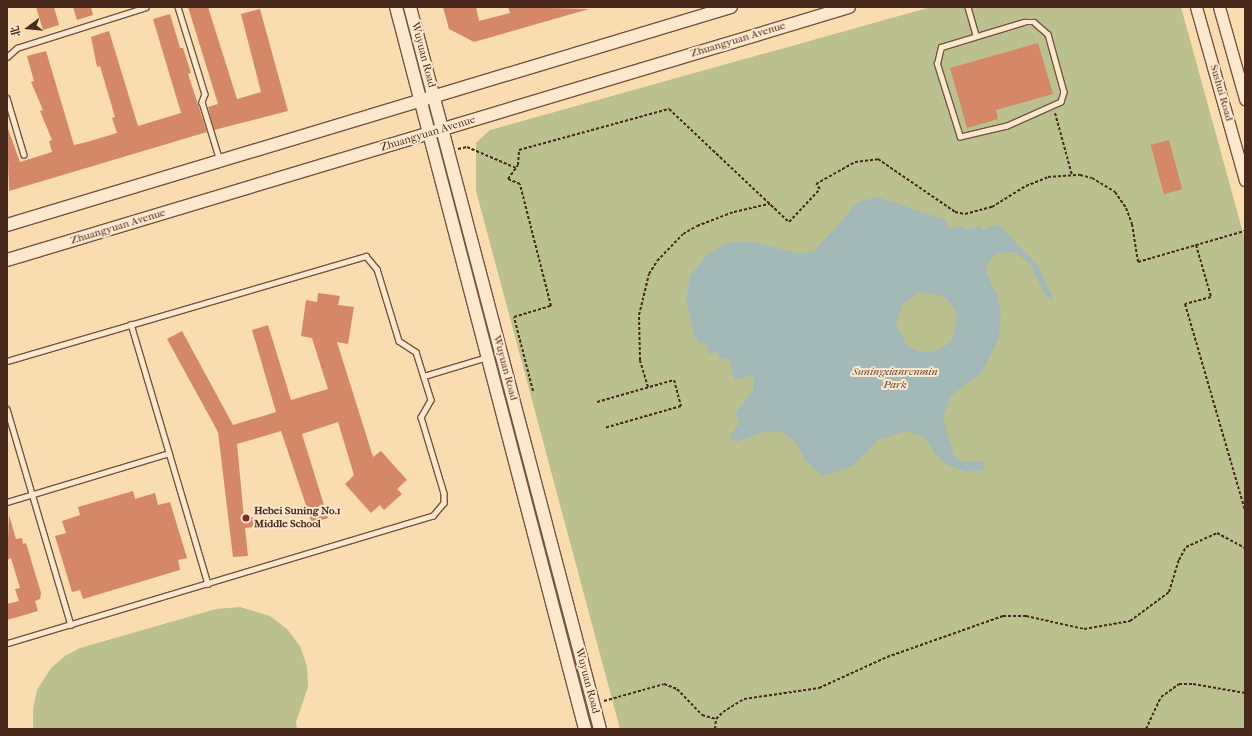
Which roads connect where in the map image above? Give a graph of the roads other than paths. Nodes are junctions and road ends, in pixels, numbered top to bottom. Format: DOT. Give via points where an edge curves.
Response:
graph roads {
  1 [pos="146,7"];
  2 [pos="178,7"];
  3 [pos="396,7"];
  4 [pos="410,7"];
  5 [pos="731,7"];
  6 [pos="849,7"];
  7 [pos="968,7"];
  8 [pos="1196,7"];
  9 [pos="1219,7"];
  10 [pos="976,35"];
  11 [pos="7,57"];
  12 [pos="434,96"];
  13 [pos="7,98"];
  14 [pos="1245,99"];
  15 [pos="420,100"];
  16 [pos="442,129"];
  17 [pos="429,133"];
  18 [pos="24,155"];
  19 [pos="220,161"];
  20 [pos="1245,180"];
  21 [pos="7,225"];
  22 [pos="7,260"];
  23 [pos="131,324"];
  24 [pos="488,357"];
  25 [pos="7,361"];
  26 [pos="424,376"];
  27 [pos="7,409"];
  28 [pos="170,453"];
  29 [pos="32,494"];
  30 [pos="7,502"];
  31 [pos="208,584"];
  32 [pos="71,625"];
  33 [pos="7,644"];
  34 [pos="585,729"];
  35 [pos="600,729"];
  1 -- 11 [label="lane" via="17,48"];
  2 -- 19 [label="lane" via="205,94 202,102"];
  3 -- 15 [label="main road, Wuyuan Road"];
  4 -- 12 [label="main road, Wuyuan Road"];
  5 -- 12 [label="main road"];
  6 -- 16 [label="main road, Zhuangyuan Avenue"];
  7 -- 10 [label="lane"];
  8 -- 20 [label="street, Sushui Road"];
  9 -- 14 [label="street, Sushui Road"];
  10 -- 10 [label="lane" via="941,47 937,55 937,64 960,137 1007,126 1061,102 1064,92 1048,34 1041,27 1034,22 1024,22"];
  12 -- 15 [label="main road"];
  12 -- 16 [label="main road, Wuyuan Road"];
  13 -- 18 [label="lane"];
  15 -- 17 [label="main road, Wuyuan Road"];
  15 -- 19 [label="main road"];
  16 -- 17 [label="main road, Zhuangyuan Avenue"];
  16 -- 35 [label="main road, Wuyuan Road"];
  17 -- 22 [label="main road, Zhuangyuan Avenue"];
  17 -- 24 [label="main road, Wuyuan Road"];
  19 -- 21 [label="main road"];
  23 -- 25 [label="lane"];
  23 -- 26 [label="lane" via="366,256 377,269 399,341 416,352"];
  23 -- 28 [label="lane"];
  24 -- 26 [label="lane"];
  24 -- 34 [label="main road, Wuyuan Road"];
  26 -- 31 [label="lane" via="431,400 422,417 444,493 440,509 433,516"];
  27 -- 29 [label="lane"];
  28 -- 29 [label="lane"];
  28 -- 31 [label="lane"];
  29 -- 30 [label="lane"];
  29 -- 32 [label="lane"];
  31 -- 32 [label="lane"];
  32 -- 33 [label="lane"];
}
